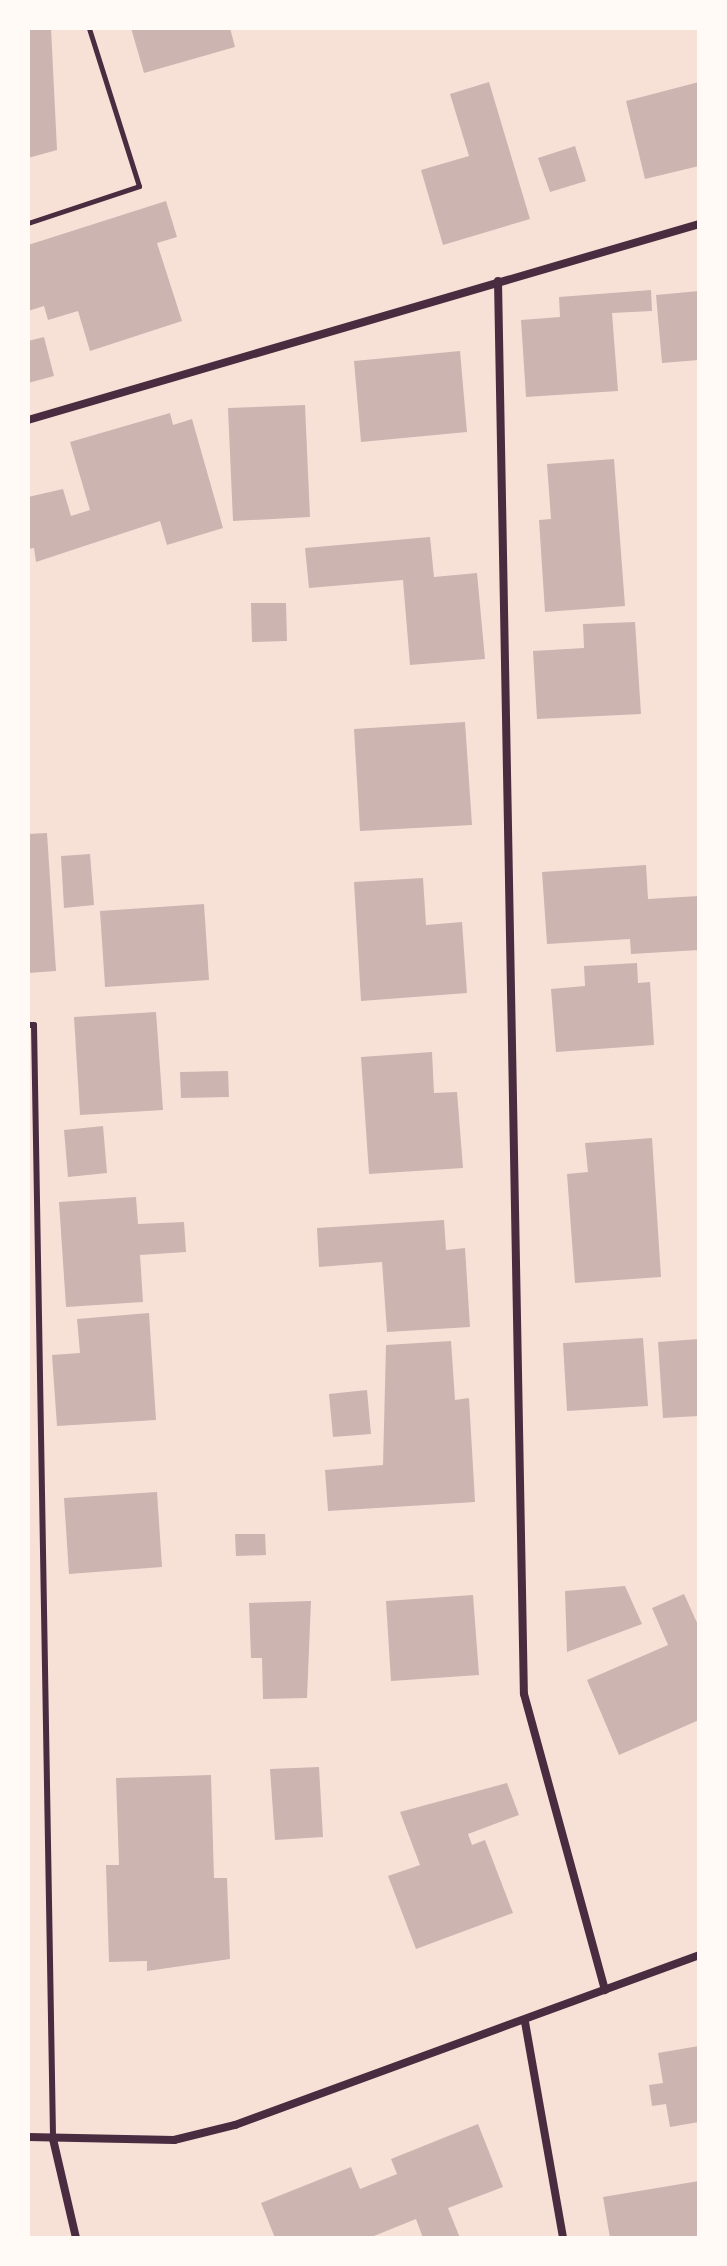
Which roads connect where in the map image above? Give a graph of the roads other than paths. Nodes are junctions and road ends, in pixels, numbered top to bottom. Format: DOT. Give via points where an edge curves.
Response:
graph roads {
  1 [pos="699,224"];
  2 [pos="498,281"];
  3 [pos="28,420"];
  4 [pos="28,1025"];
  5 [pos="699,1955"];
  6 [pos="605,1990"];
  7 [pos="525,2022"];
  8 [pos="28,2137"];
  9 [pos="53,2139"];
  10 [pos="76,2238"];
  11 [pos="563,2238"];
  1 -- 2 [label="street"];
  2 -- 3 [label="street"];
  2 -- 6 [label="street" via="524,1694"];
  4 -- 9 [label="lane" via="34,1025 35,1041"];
  5 -- 6 [label="street"];
  6 -- 7 [label="street"];
  7 -- 9 [label="street" via="220,2129 174,2140"];
  7 -- 11 [label="street"];
  8 -- 9 [label="street"];
  9 -- 10 [label="street"];
}
